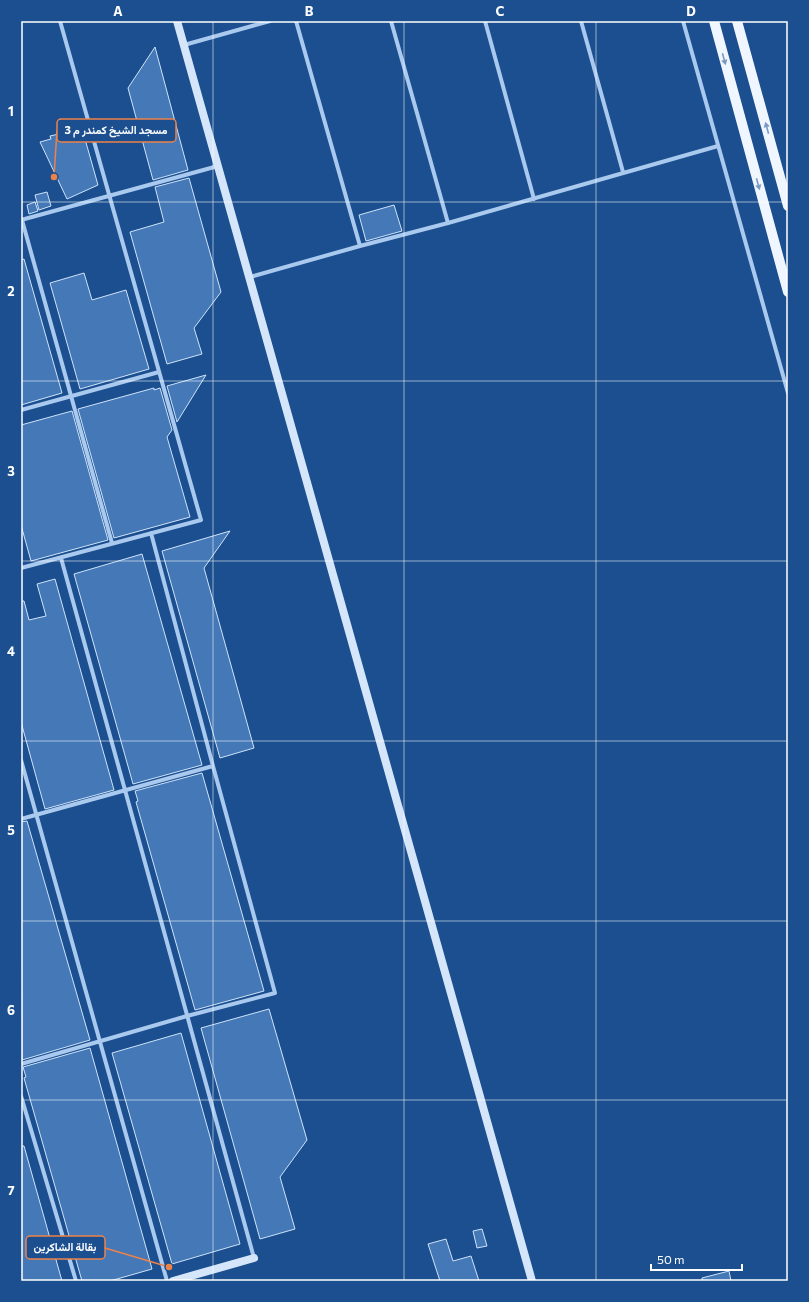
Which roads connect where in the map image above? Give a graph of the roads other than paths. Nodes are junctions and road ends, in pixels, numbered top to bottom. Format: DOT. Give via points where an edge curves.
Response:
graph roads {
  1 [pos="60,21"];
  2 [pos="177,21"];
  3 [pos="270,21"];
  4 [pos="296,21"];
  5 [pos="391,21"];
  6 [pos="485,21"];
  7 [pos="581,21"];
  8 [pos="683,21"];
  9 [pos="714,21"];
  10 [pos="737,21"];
  11 [pos="184,45"];
  12 [pos="718,146"];
  13 [pos="218,166"];
  14 [pos="623,172"];
  15 [pos="110,196"];
  16 [pos="534,199"];
  17 [pos="788,206"];
  18 [pos="22,220"];
  19 [pos="448,223"];
  20 [pos="360,246"];
  21 [pos="250,277"];
  22 [pos="788,292"];
  23 [pos="159,372"];
  24 [pos="788,393"];
  25 [pos="71,396"];
  26 [pos="21,410"];
  27 [pos="151,534"];
  28 [pos="112,543"];
  29 [pos="61,558"];
  30 [pos="21,568"];
  31 [pos="21,760"];
  32 [pos="213,766"];
  33 [pos="125,790"];
  34 [pos="37,815"];
  35 [pos="21,819"];
  36 [pos="187,1016"];
  37 [pos="99,1041"];
  38 [pos="21,1064"];
  39 [pos="21,1096"];
  40 [pos="254,1258"];
  41 [pos="177,1280"];
  42 [pos="76,1281"];
  43 [pos="167,1281"];
  44 [pos="532,1281"];
  1 -- 15 [label="street"];
  2 -- 11 [label="street"];
  3 -- 11 [label="street"];
  4 -- 20 [label="street"];
  5 -- 19 [label="street"];
  6 -- 16 [label="street"];
  7 -- 14 [label="street"];
  8 -- 12 [label="street"];
  9 -- 22 [label="main road, one-way"];
  17 -- 10 [label="main road, one-way"];
  11 -- 13 [label="street"];
  12 -- 14 [label="street"];
  12 -- 24 [label="street"];
  13 -- 15 [label="street"];
  13 -- 21 [label="street"];
  14 -- 16 [label="street"];
  15 -- 18 [label="street"];
  15 -- 23 [label="street"];
  16 -- 19 [label="street"];
  18 -- 25 [label="street"];
  19 -- 20 [label="street"];
  20 -- 21 [label="street"];
  21 -- 44 [label="street"];
  23 -- 25 [label="street"];
  23 -- 27 [label="street" via="201,520"];
  25 -- 26 [label="street"];
  25 -- 28 [label="street"];
  27 -- 28 [label="street"];
  27 -- 32 [label="street"];
  28 -- 29 [label="street"];
  29 -- 30 [label="street"];
  29 -- 33 [label="street"];
  31 -- 34 [label="street"];
  32 -- 33 [label="street"];
  32 -- 36 [label="street" via="275,993"];
  33 -- 34 [label="street"];
  33 -- 36 [label="street"];
  34 -- 35 [label="street"];
  34 -- 37 [label="street"];
  36 -- 37 [label="street"];
  36 -- 40 [label="street"];
  37 -- 38 [label="street"];
  37 -- 43 [label="street"];
  39 -- 42 [label="street"];
  40 -- 41 [label="street"];
}
